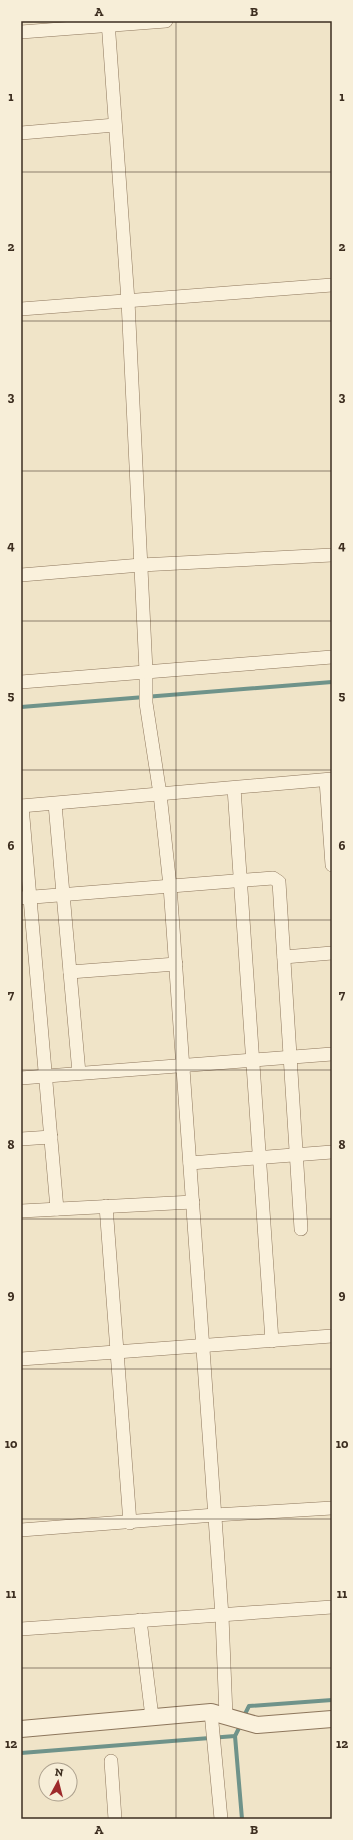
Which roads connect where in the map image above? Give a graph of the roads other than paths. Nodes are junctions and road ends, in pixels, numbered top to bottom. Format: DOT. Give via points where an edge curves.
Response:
graph roads {
  1 [pos="166,21"];
  2 [pos="108,23"];
  3 [pos="21,32"];
  4 [pos="116,125"];
  5 [pos="21,132"];
  6 [pos="332,285"];
  7 [pos="128,301"];
  8 [pos="21,309"];
  9 [pos="332,555"];
  10 [pos="141,565"];
  11 [pos="21,576"];
  12 [pos="332,657"];
  13 [pos="146,671"];
  14 [pos="21,682"];
  15 [pos="329,780"];
  16 [pos="234,788"];
  17 [pos="160,794"];
  18 [pos="55,804"];
  19 [pos="21,806"];
  20 [pos="332,865"];
  21 [pos="241,881"];
  22 [pos="170,886"];
  23 [pos="63,894"];
  24 [pos="25,898"];
  25 [pos="332,953"];
  26 [pos="284,957"];
  27 [pos="176,964"];
  28 [pos="70,972"];
  29 [pos="332,1054"];
  30 [pos="290,1058"];
  31 [pos="253,1060"];
  32 [pos="183,1066"];
  33 [pos="79,1073"];
  34 [pos="45,1076"];
  35 [pos="21,1078"];
  36 [pos="51,1137"];
  37 [pos="21,1139"];
  38 [pos="332,1152"];
  39 [pos="296,1155"];
  40 [pos="260,1158"];
  41 [pos="190,1163"];
  42 [pos="193,1202"];
  43 [pos="106,1206"];
  44 [pos="57,1209"];
  45 [pos="21,1212"];
  46 [pos="301,1229"];
  47 [pos="332,1336"];
  48 [pos="272,1340"];
  49 [pos="203,1346"];
  50 [pos="116,1352"];
  51 [pos="21,1359"];
  52 [pos="332,1508"];
  53 [pos="214,1515"];
  54 [pos="130,1523"];
  55 [pos="21,1530"];
  56 [pos="332,1608"];
  57 [pos="222,1616"];
  58 [pos="140,1620"];
  59 [pos="21,1630"];
  60 [pos="218,1714"];
  61 [pos="152,1717"];
  62 [pos="332,1719"];
  63 [pos="21,1729"];
  64 [pos="111,1761"];
  65 [pos="115,1819"];
  66 [pos="221,1819"];
  1 -- 2 [label="street"];
  2 -- 3 [label="street"];
  2 -- 4 [label="street"];
  4 -- 5 [label="street"];
  4 -- 7 [label="street"];
  6 -- 7 [label="street"];
  7 -- 8 [label="street"];
  7 -- 10 [label="street"];
  9 -- 10 [label="street"];
  10 -- 11 [label="street"];
  10 -- 13 [label="street"];
  12 -- 13 [label="street"];
  13 -- 14 [label="street"];
  13 -- 17 [label="street" via="146,708"];
  15 -- 16 [label="street"];
  15 -- 20 [label="street"];
  16 -- 17 [label="street"];
  16 -- 21 [label="street"];
  17 -- 18 [label="street"];
  17 -- 22 [label="street"];
  18 -- 19 [label="street"];
  18 -- 23 [label="street"];
  19 -- 24 [label="street"];
  21 -- 22 [label="street"];
  21 -- 26 [label="street" via="273,878 279,882"];
  21 -- 31 [label="street"];
  22 -- 23 [label="street"];
  22 -- 27 [label="street"];
  23 -- 24 [label="street"];
  23 -- 28 [label="street"];
  24 -- 34 [label="street"];
  25 -- 26 [label="street"];
  26 -- 30 [label="street"];
  27 -- 28 [label="street"];
  27 -- 32 [label="street"];
  28 -- 33 [label="street"];
  29 -- 30 [label="street"];
  30 -- 31 [label="street"];
  30 -- 39 [label="street"];
  31 -- 32 [label="street"];
  31 -- 40 [label="street"];
  32 -- 33 [label="street"];
  32 -- 41 [label="street"];
  33 -- 34 [label="street"];
  34 -- 35 [label="street"];
  34 -- 36 [label="street"];
  36 -- 37 [label="street"];
  36 -- 44 [label="street"];
  38 -- 39 [label="street"];
  39 -- 40 [label="street"];
  39 -- 46 [label="street"];
  40 -- 41 [label="street"];
  40 -- 48 [label="street"];
  41 -- 42 [label="street"];
  42 -- 43 [label="street"];
  42 -- 49 [label="street"];
  43 -- 44 [label="street"];
  43 -- 50 [label="street"];
  44 -- 45 [label="street"];
  47 -- 48 [label="street"];
  48 -- 49 [label="street"];
  49 -- 50 [label="street"];
  49 -- 53 [label="street"];
  50 -- 51 [label="street"];
  50 -- 54 [label="street"];
  52 -- 53 [label="street"];
  53 -- 54 [label="street"];
  53 -- 57 [label="street"];
  54 -- 55 [label="street"];
  56 -- 57 [label="street"];
  57 -- 58 [label="street"];
  57 -- 60 [label="street"];
  58 -- 59 [label="street"];
  58 -- 61 [label="street"];
  60 -- 61 [label="street"];
  60 -- 62 [label="street" via="257,1725"];
  60 -- 66 [label="street"];
  61 -- 63 [label="street"];
  64 -- 65 [label="street"];
}
